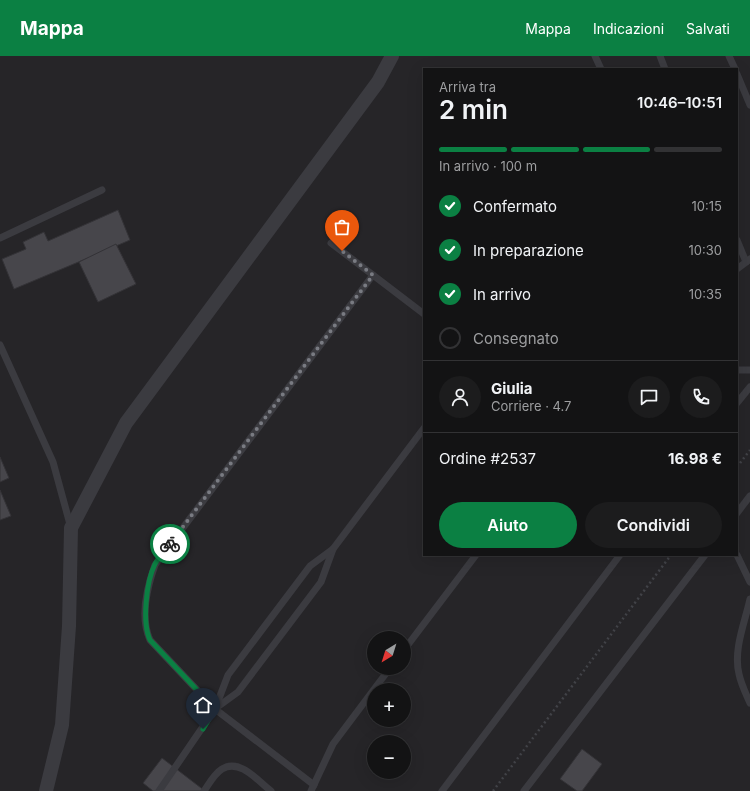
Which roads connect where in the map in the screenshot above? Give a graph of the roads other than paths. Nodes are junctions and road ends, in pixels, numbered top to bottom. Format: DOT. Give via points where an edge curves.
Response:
graph roads {
  1 [pos="392,56"];
  2 [pos="595,56"];
  3 [pos="660,56"];
  4 [pos="729,56"];
  5 [pos="601,68"];
  6 [pos="665,68"];
  7 [pos="735,68"];
  8 [pos="738,76"];
  9 [pos="750,105"];
  10 [pos="102,190"];
  11 [pos="0,238"];
  12 [pos="738,242"];
  13 [pos="331,243"];
  14 [pos="748,260"];
  15 [pos="738,268"];
  16 [pos="373,275"];
  17 [pos="423,313"];
  18 [pos="0,345"];
  19 [pos="738,370"];
  20 [pos="750,370"];
  21 [pos="750,387"];
  22 [pos="738,401"];
  23 [pos="423,429"];
  24 [pos="750,496"];
  25 [pos="738,512"];
  26 [pos="71,528"];
  27 [pos="333,549"];
  28 [pos="475,556"];
  29 [pos="619,556"];
  30 [pos="704,556"];
  31 [pos="737,556"];
  32 [pos="750,582"];
  33 [pos="750,599"];
  34 [pos="411,641"];
  35 [pos="385,675"];
  36 [pos="750,703"];
  37 [pos="215,709"];
  38 [pos="313,788"];
  39 [pos="46,791"];
  40 [pos="159,791"];
  41 [pos="204,791"];
  42 [pos="271,791"];
  43 [pos="442,791"];
  44 [pos="524,791"];
  1 -- 26 [label="street" via="378,82 126,423"];
  2 -- 5 [label="lane"];
  3 -- 6 [label="lane"];
  4 -- 7 [label="lane"];
  8 -- 9 [label="lane"];
  10 -- 11 [label="lane"];
  12 -- 14 [label="lane"];
  13 -- 16 [label="lane"];
  14 -- 15 [label="lane"];
  16 -- 17 [label="lane"];
  16 -- 37 [label="lane" via="155,565 147,596 147,634"];
  18 -- 26 [label="lane" via="53,462"];
  19 -- 20 [label="lane"];
  21 -- 22 [label="lane"];
  23 -- 27 [label="lane"];
  24 -- 25 [label="lane"];
  26 -- 39 [label="street" via="69,626 62,725"];
  27 -- 37 [label="lane" via="310,566 228,675"];
  27 -- 37 [label="lane" via="321,582 238,692"];
  28 -- 34 [label="lane"];
  29 -- 43 [label="lane"];
  30 -- 44 [label="lane"];
  31 -- 32 [label="lane"];
  33 -- 36 [label="lane" via="737,654 737,666"];
  35 -- 38 [label="lane" via="333,744"];
  37 -- 38 [label="lane"];
  37 -- 40 [label="lane"];
  41 -- 42 [label="lane" via="223,768 234,766 246,770"];
}
